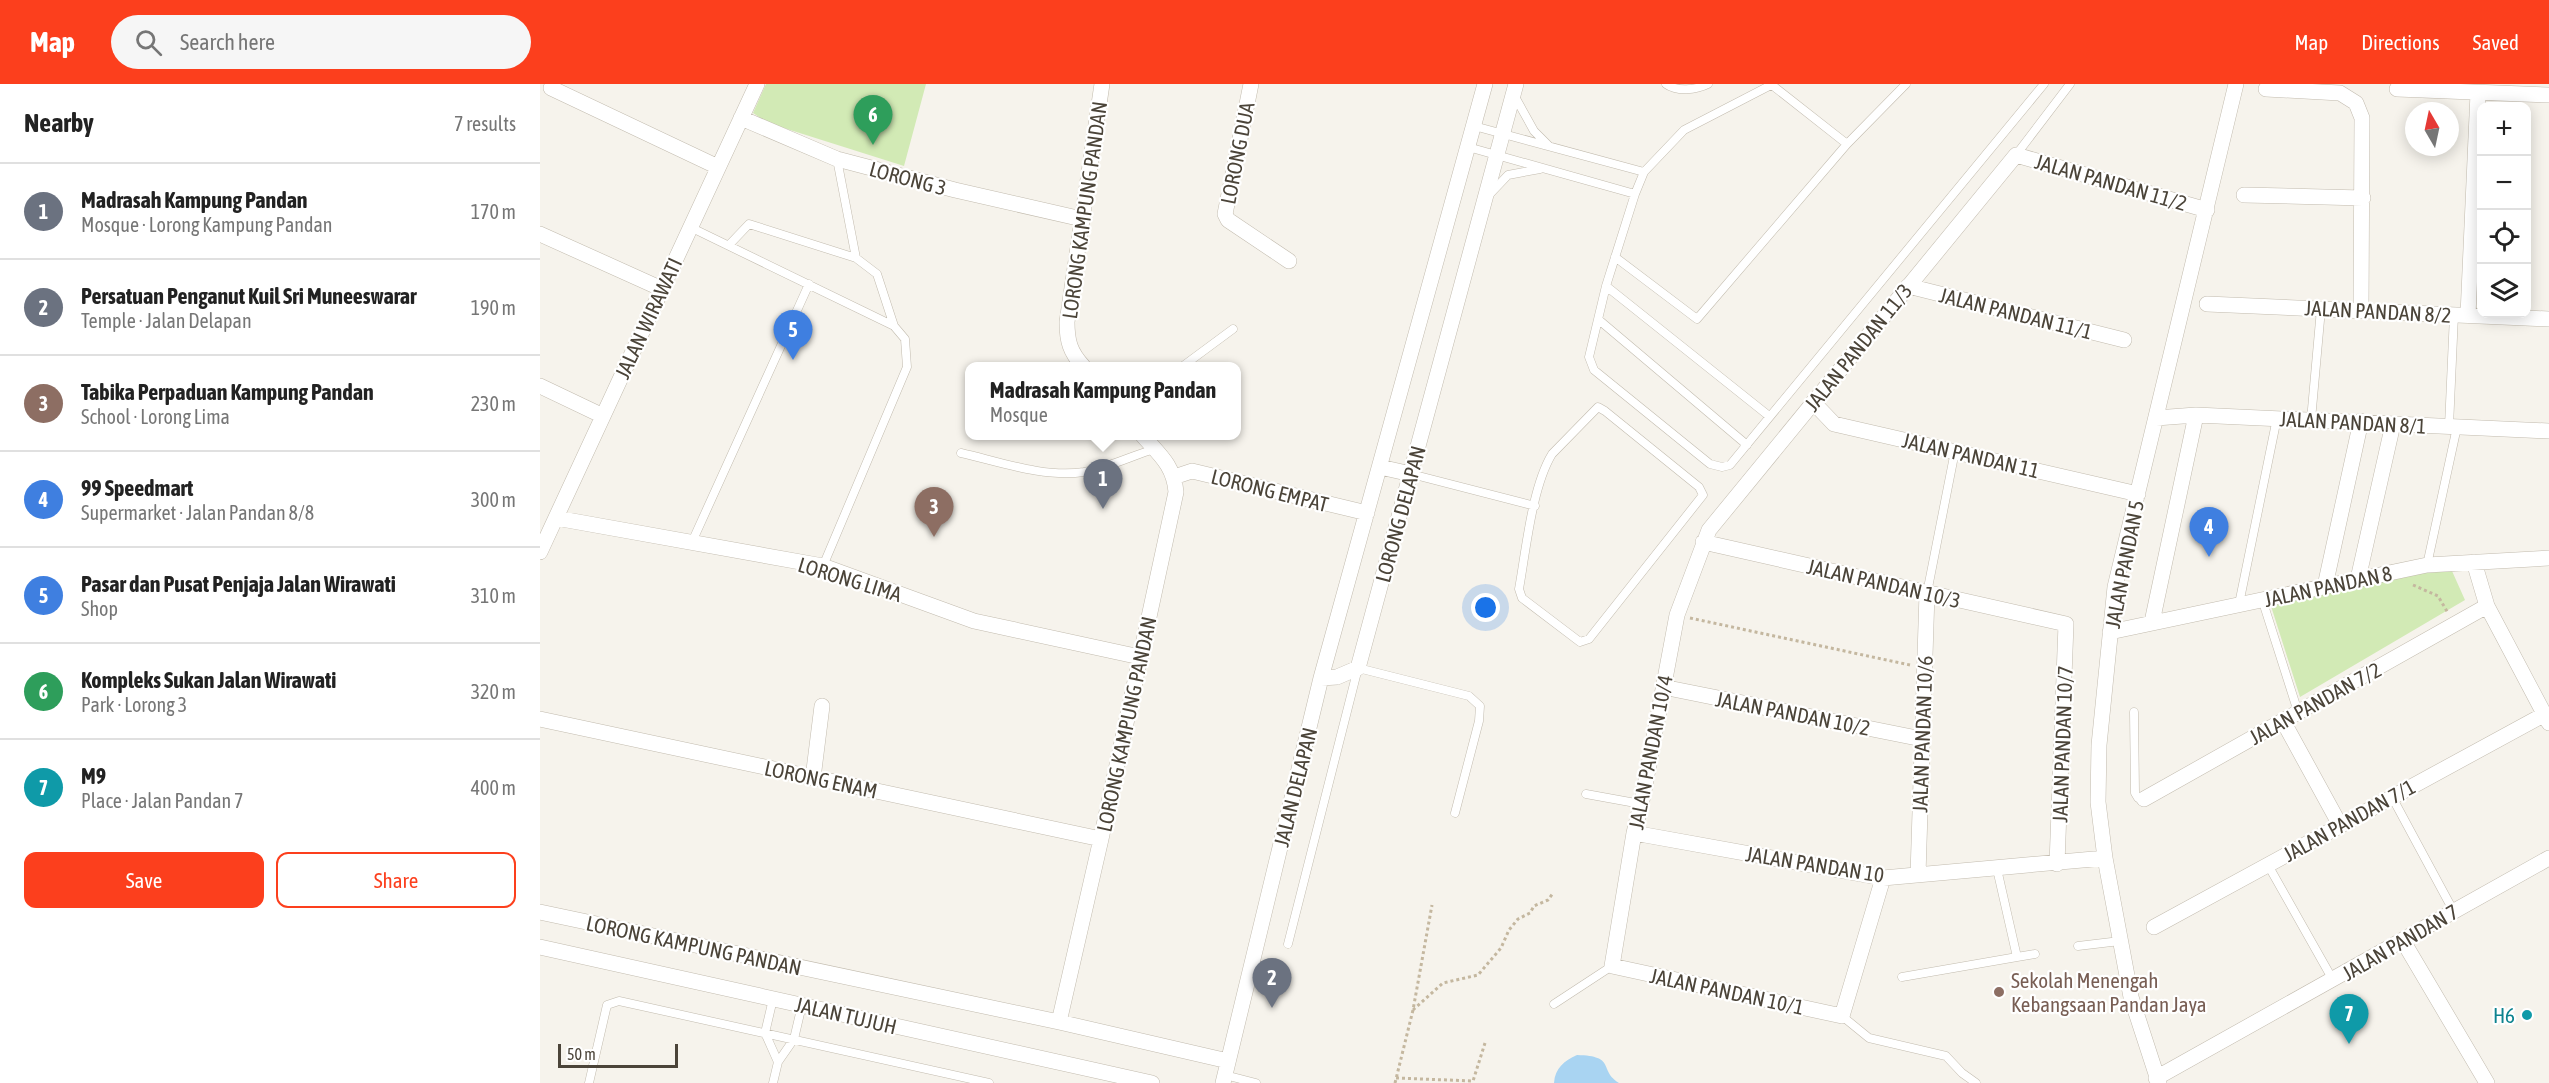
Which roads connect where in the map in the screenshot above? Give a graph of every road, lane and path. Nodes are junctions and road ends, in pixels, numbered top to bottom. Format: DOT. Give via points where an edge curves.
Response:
graph roads {
  1 [pos="757,84"];
  2 [pos="1102,84"];
  3 [pos="1251,84"];
  4 [pos="1485,84"];
  5 [pos="1666,84"];
  6 [pos="1708,84"];
  7 [pos="1773,84"];
  8 [pos="1906,84"];
  9 [pos="2044,84"];
  10 [pos="2070,84"];
  11 [pos="2236,84"];
  12 [pos="552,88"];
  13 [pos="1514,89"];
  14 [pos="2266,89"];
  15 [pos="2397,89"];
  16 [pos="2478,93"];
  17 [pos="2549,96"];
  18 [pos="741,118"];
  19 [pos="1474,126"];
  20 [pos="1502,134"];
  21 [pos="1847,144"];
  22 [pos="1549,146"];
  23 [pos="1468,147"];
  24 [pos="1497,155"];
  25 [pos="2016,155"];
  26 [pos="837,159"];
  27 [pos="718,167"];
  28 [pos="1544,168"];
  29 [pos="1644,172"];
  30 [pos="1635,194"];
  31 [pos="2244,195"];
  32 [pos="1485,198"];
  33 [pos="2363,198"];
  34 [pos="2206,210"];
  35 [pos="1082,219"];
  36 [pos="690,227"];
  37 [pos="540,234"];
  38 [pos="729,245"];
  39 [pos="1615,257"];
  40 [pos="856,258"];
  41 [pos="1289,261"];
  42 [pos="809,284"];
  43 [pos="1606,286"];
  44 [pos="1908,286"];
  45 [pos="662,289"];
  46 [pos="2207,304"];
  47 [pos="2321,309"];
  48 [pos="2361,311"];
  49 [pos="2461,315"];
  50 [pos="2549,319"];
  51 [pos="1599,320"];
  52 [pos="894,326"];
  53 [pos="1233,329"];
  54 [pos="2124,340"];
  55 [pos="1079,362"];
  56 [pos="1188,362"];
  57 [pos="540,386"];
  58 [pos="1813,402"];
  59 [pos="2196,415"];
  60 [pos="603,416"];
  61 [pos="1769,416"];
  62 [pos="2156,418"];
  63 [pos="2277,418"];
  64 [pos="2311,420"];
  65 [pos="2361,422"];
  66 [pos="2393,424"];
  67 [pos="2453,426"];
  68 [pos="2549,431"];
  69 [pos="1147,440"];
  70 [pos="1747,445"];
  71 [pos="1154,449"];
  72 [pos="1955,451"];
  73 [pos="962,453"];
  74 [pos="1380,467"];
  75 [pos="1411,474"];
  76 [pos="1174,477"];
  77 [pos="2138,494"];
  78 [pos="1535,506"];
  79 [pos="1367,513"];
  80 [pos="556,518"];
  81 [pos="1703,542"];
  82 [pos="691,543"];
  83 [pos="541,548"];
  84 [pos="2549,558"];
  85 [pos="2474,562"];
  86 [pos="2427,565"];
  87 [pos="823,566"];
  88 [pos="2358,579"];
  89 [pos="2325,586"];
  90 [pos="2405,586"];
  91 [pos="1927,593"];
  92 [pos="2262,599"];
  93 [pos="2239,604"];
  94 [pos="2487,606"];
  95 [pos="2445,608"];
  96 [pos="1677,615"];
  97 [pos="2152,622"];
  98 [pos="2066,624"];
  99 [pos="2110,632"];
  100 [pos="1140,657"];
  101 [pos="1358,668"];
  102 [pos="1924,668"];
  103 [pos="1321,678"];
  104 [pos="1663,687"];
  105 [pos="822,706"];
  106 [pos="2134,712"];
  107 [pos="2298,712"];
  108 [pos="2547,718"];
  109 [pos="540,719"];
  110 [pos="2283,721"];
  111 [pos="1922,739"];
  112 [pos="813,778"];
  113 [pos="1586,794"];
  114 [pos="2392,797"];
  115 [pos="2144,800"];
  116 [pos="1641,804"];
  117 [pos="1455,813"];
  118 [pos="2340,825"];
  119 [pos="1634,833"];
  120 [pos="1101,839"];
  121 [pos="2105,858"];
  122 [pos="2549,858"];
  123 [pos="2057,864"];
  124 [pos="2268,865"];
  125 [pos="1997,869"];
  126 [pos="1918,875"];
  127 [pos="1883,878"];
  128 [pos="1552,893"];
  129 [pos="1432,904"];
  130 [pos="540,912"];
  131 [pos="2454,912"];
  132 [pos="2154,927"];
  133 [pos="2403,940"];
  134 [pos="2120,941"];
  135 [pos="1288,944"];
  136 [pos="2078,946"];
  137 [pos="540,947"];
  138 [pos="2035,954"];
  139 [pos="2017,957"];
  140 [pos="1612,966"];
  141 [pos="1902,977"];
  142 [pos="2333,980"];
  143 [pos="772,999"];
  144 [pos="1554,1004"];
  145 [pos="802,1005"];
  146 [pos="1413,1010"];
  147 [pos="1842,1016"];
  148 [pos="1059,1022"];
  149 [pos="765,1033"];
  150 [pos="794,1039"];
  151 [pos="1485,1043"];
  152 [pos="778,1062"];
  153 [pos="1225,1073"];
  154 [pos="1396,1078"];
  155 [pos="2158,1080"];
  156 [pos="983,1082"];
  157 [pos="590,1083"];
  158 [pos="773,1083"];
  159 [pos="1152,1083"];
  160 [pos="1256,1083"];
  161 [pos="1395,1083"];
  162 [pos="1976,1083"];
  163 [pos="2487,1083"];
  1 -- 18 [label="street, JALAN WIRAWATI"];
  2 -- 35 [label="street, LORONG KAMPUNG PANDAN"];
  3 -- 41 [label="street, LORONG DUA" via="1226,214 1228,220"];
  4 -- 19 [label="street, LORONG DELAPAN"];
  5 -- 6 [label="lane" via="1673,89"];
  7 -- 21 [label="lane"];
  7 -- 29 [label="lane" via="1684,130"];
  8 -- 21 [label="lane"];
  9 -- 61 [label="lane"];
  10 -- 25 [label="lane"];
  11 -- 34 [label="street, JALAN PANDAN 5"];
  12 -- 27 [label="street"];
  13 -- 20 [label="street, LORONG DELAPAN"];
  13 -- 22 [label="lane" via="1530,124"];
  14 -- 33 [label="street" via="2340,93 2356,103 2362,118"];
  15 -- 16 [label="street"];
  16 -- 17 [label="street"];
  16 -- 49 [label="street"];
  18 -- 26 [label="street, LORONG 3"];
  18 -- 27 [label="street, JALAN WIRAWATI"];
  19 -- 20 [label="lane"];
  19 -- 23 [label="street, LORONG DELAPAN"];
  20 -- 22 [label="lane"];
  20 -- 24 [label="street, LORONG DELAPAN"];
  21 -- 39 [label="lane" via="1697,319"];
  22 -- 29 [label="lane"];
  23 -- 24 [label="lane"];
  23 -- 74 [label="street, LORONG DELAPAN"];
  24 -- 28 [label="lane"];
  24 -- 32 [label="street, LORONG DELAPAN"];
  25 -- 34 [label="street, JALAN PANDAN 11/2"];
  25 -- 44 [label="street, JALAN PANDAN 11/3"];
  26 -- 35 [label="street, LORONG 3"];
  26 -- 40 [label="lane"];
  27 -- 36 [label="street, JALAN WIRAWATI"];
  28 -- 30 [label="lane"];
  28 -- 32 [label="lane" via="1508,175"];
  29 -- 30 [label="lane"];
  30 -- 39 [label="lane"];
  31 -- 33 [label="street"];
  32 -- 75 [label="street, LORONG DELAPAN"];
  33 -- 48 [label="street"];
  34 -- 62 [label="street, JALAN PANDAN 5"];
  35 -- 55 [label="street, LORONG KAMPUNG PANDAN" via="1066,330 1072,354"];
  36 -- 38 [label="lane"];
  36 -- 45 [label="street, JALAN WIRAWATI"];
  37 -- 45 [label="street"];
  38 -- 40 [label="lane" via="749,224"];
  38 -- 42 [label="lane"];
  39 -- 43 [label="lane"];
  40 -- 52 [label="lane" via="877,274"];
  42 -- 52 [label="lane"];
  42 -- 82 [label="lane"];
  43 -- 51 [label="lane"];
  43 -- 61 [label="lane"];
  44 -- 54 [label="street, JALAN PANDAN 11/1"];
  44 -- 58 [label="street, JALAN PANDAN 11/3"];
  45 -- 60 [label="street, JALAN WIRAWATI"];
  46 -- 47 [label="street, JALAN PANDAN 8/2"];
  47 -- 48 [label="street, JALAN PANDAN 8/2"];
  47 -- 64 [label="lane"];
  48 -- 49 [label="street, JALAN PANDAN 8/2"];
  49 -- 50 [label="street, JALAN PANDAN 8/2"];
  49 -- 67 [label="lane"];
  51 -- 70 [label="lane"];
  51 -- 70 [label="lane" via="1589,357 1594,370 1710,464 1730,465"];
  52 -- 87 [label="lane" via="905,339 907,367"];
  53 -- 56 [label="lane"];
  57 -- 60 [label="street"];
  58 -- 72 [label="street, JALAN PANDAN 11" via="1834,424"];
  58 -- 81 [label="street, JALAN PANDAN 11/3"];
  59 -- 62 [label="street, JALAN PANDAN 8/1"];
  59 -- 63 [label="street, JALAN PANDAN 8/1"];
  59 -- 97 [label="street"];
  60 -- 80 [label="street, JALAN WIRAWATI"];
  61 -- 70 [label="lane"];
  62 -- 77 [label="street, JALAN PANDAN 5"];
  63 -- 64 [label="street, JALAN PANDAN 8/1"];
  63 -- 93 [label="lane"];
  64 -- 65 [label="street, JALAN PANDAN 8/1"];
  65 -- 66 [label="street, JALAN PANDAN 8/1"];
  65 -- 89 [label="street"];
  66 -- 67 [label="street, JALAN PANDAN 8/1"];
  66 -- 88 [label="street"];
  67 -- 68 [label="street, JALAN PANDAN 8/1"];
  67 -- 86 [label="lane"];
  69 -- 71 [label="street"];
  71 -- 73 [label="lane" via="1086,472 1067,473 1048,473"];
  71 -- 76 [label="street"];
  72 -- 77 [label="street, JALAN PANDAN 11"];
  72 -- 91 [label="lane"];
  74 -- 75 [label="street"];
  74 -- 79 [label="street, LORONG DELAPAN"];
  75 -- 78 [label="lane"];
  75 -- 101 [label="street, LORONG DELAPAN"];
  76 -- 79 [label="street, LORONG EMPAT" via="1192,471"];
  76 -- 100 [label="street, LORONG KAMPUNG PANDAN" via="1176,492"];
  77 -- 99 [label="street, JALAN PANDAN 5" via="2115,587"];
  78 -- 78 [label="lane" via="1519,592 1580,642 1589,639 1703,495 1700,487 1598,407 1552,454"];
  79 -- 103 [label="street, JALAN DELAPAN"];
  80 -- 82 [label="street, LORONG LIMA"];
  80 -- 83 [label="street, JALAN WIRAWATI"];
  81 -- 91 [label="street, JALAN PANDAN 10/3"];
  81 -- 96 [label="street, JALAN PANDAN 10/4"];
  82 -- 87 [label="street, LORONG LIMA"];
  84 -- 85 [label="street, JALAN PANDAN 8"];
  85 -- 86 [label="street, JALAN PANDAN 8"];
  85 -- 94 [label="street"];
  86 -- 88 [label="street, JALAN PANDAN 8"];
  87 -- 100 [label="street, LORONG LIMA" via="974,621"];
  88 -- 89 [label="street, JALAN PANDAN 8"];
  89 -- 92 [label="street, JALAN PANDAN 8"];
  90 -- 95 [label="path" via="2415,584 2438,596"];
  91 -- 98 [label="street, JALAN PANDAN 10/3"];
  91 -- 102 [label="street, JALAN PANDAN 10/6"];
  92 -- 93 [label="street, JALAN PANDAN 8"];
  92 -- 107 [label="lane"];
  93 -- 97 [label="street, JALAN PANDAN 8"];
  94 -- 107 [label="street, JALAN PANDAN 7/2"];
  94 -- 108 [label="street"];
  96 -- 102 [label="path"];
  96 -- 104 [label="street, JALAN PANDAN 10/4"];
  97 -- 99 [label="street, JALAN PANDAN 8"];
  98 -- 123 [label="street, JALAN PANDAN 10/7"];
  99 -- 121 [label="street, JALAN PANDAN 5" via="2099,745 2098,802"];
  100 -- 120 [label="street, LORONG KAMPUNG PANDAN"];
  101 -- 103 [label="street"];
  101 -- 117 [label="lane" via="1469,696 1480,706"];
  101 -- 135 [label="lane, LORONG DELAPAN"];
  102 -- 111 [label="street, JALAN PANDAN 10/6"];
  103 -- 153 [label="street, JALAN DELAPAN"];
  104 -- 111 [label="street, JALAN PANDAN 10/2"];
  104 -- 116 [label="street, JALAN PANDAN 10/4"];
  105 -- 112 [label="street"];
  106 -- 115 [label="lane" via="2135,793"];
  107 -- 110 [label="street, JALAN PANDAN 7/2"];
  108 -- 114 [label="street, JALAN PANDAN 7/1"];
  109 -- 112 [label="street, LORONG ENAM"];
  110 -- 115 [label="street, JALAN PANDAN 7/2"];
  110 -- 118 [label="street"];
  111 -- 126 [label="street, JALAN PANDAN 10/6"];
  112 -- 120 [label="street, LORONG ENAM"];
  113 -- 116 [label="lane"];
  114 -- 118 [label="street, JALAN PANDAN 7/1"];
  114 -- 131 [label="lane"];
  116 -- 119 [label="street, JALAN PANDAN 10/4"];
  118 -- 124 [label="street, JALAN PANDAN 7/1"];
  119 -- 127 [label="street, JALAN PANDAN 10"];
  119 -- 140 [label="street, JALAN PANDAN 10/4"];
  120 -- 148 [label="street, LORONG KAMPUNG PANDAN"];
  121 -- 123 [label="street, JALAN PANDAN 10"];
  121 -- 134 [label="street, JALAN PANDAN 5"];
  122 -- 131 [label="street, JALAN PANDAN 7"];
  123 -- 125 [label="street, JALAN PANDAN 10"];
  124 -- 132 [label="street, JALAN PANDAN 7/1"];
  124 -- 142 [label="lane"];
  125 -- 126 [label="street, JALAN PANDAN 10"];
  125 -- 139 [label="lane"];
  126 -- 127 [label="street, JALAN PANDAN 10"];
  127 -- 147 [label="street"];
  128 -- 146 [label="path" via="1509,930 1502,948 1479,974 1443,983"];
  129 -- 146 [label="path"];
  130 -- 148 [label="street, LORONG KAMPUNG PANDAN"];
  131 -- 133 [label="street, JALAN PANDAN 7"];
  133 -- 142 [label="street, JALAN PANDAN 7"];
  133 -- 163 [label="street"];
  134 -- 136 [label="lane"];
  134 -- 155 [label="street, JALAN PANDAN 5" via="2131,997"];
  137 -- 143 [label="street, JALAN TUJUH"];
  138 -- 139 [label="lane"];
  139 -- 141 [label="lane"];
  140 -- 144 [label="lane"];
  140 -- 147 [label="street, JALAN PANDAN 10/1"];
  142 -- 155 [label="street, JALAN PANDAN 7"];
  143 -- 145 [label="street, JALAN TUJUH"];
  143 -- 149 [label="lane"];
  145 -- 150 [label="lane"];
  145 -- 159 [label="street, JALAN TUJUH"];
  146 -- 154 [label="path"];
  147 -- 162 [label="lane, JALAN PANDAN 10/1" via="1869,1038 1946,1056"];
  148 -- 153 [label="street, LORONG KAMPUNG PANDAN"];
  149 -- 150 [label="lane"];
  149 -- 152 [label="lane"];
  149 -- 157 [label="lane" via="613,1002 607,1005"];
  150 -- 152 [label="lane"];
  150 -- 156 [label="lane"];
  151 -- 154 [label="path" via="1473,1081"];
  152 -- 158 [label="lane"];
  153 -- 160 [label="lane"];
  154 -- 161 [label="path"];
}
